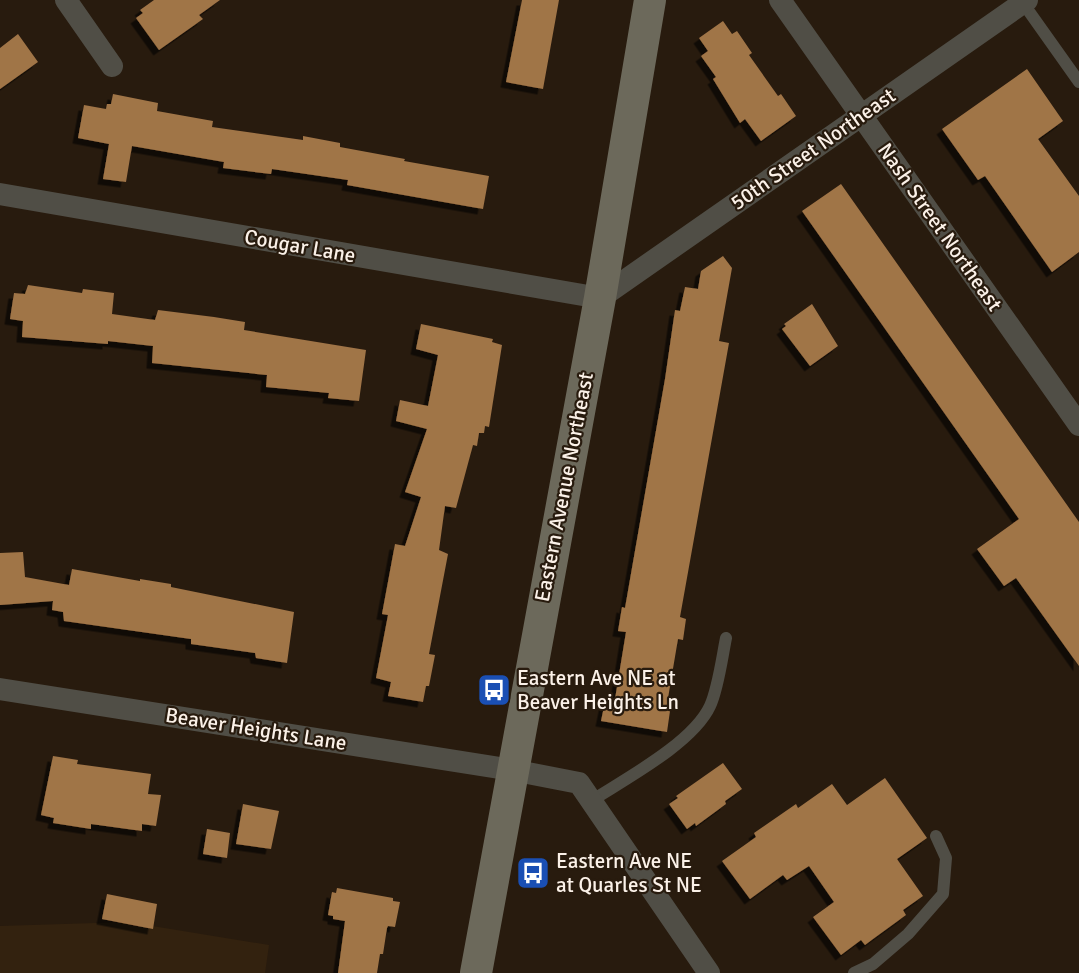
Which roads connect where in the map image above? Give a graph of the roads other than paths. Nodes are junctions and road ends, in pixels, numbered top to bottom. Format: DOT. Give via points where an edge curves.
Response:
graph roads {
  1 [pos="66,0"];
  2 [pos="650,0"];
  3 [pos="780,0"];
  4 [pos="1025,2"];
  5 [pos="112,66"];
  6 [pos="1079,82"];
  7 [pos="861,116"];
  8 [pos="0,194"];
  9 [pos="600,298"];
  10 [pos="1079,425"];
  11 [pos="726,638"];
  12 [pos="0,689"];
  13 [pos="512,770"];
  14 [pos="591,801"];
  15 [pos="936,836"];
  16 [pos="476,973"];
  17 [pos="709,973"];
  18 [pos="854,973"];
  1 -- 5 [label="street"];
  2 -- 9 [label="main road, Eastern Avenue Northeast"];
  3 -- 7 [label="street, Nash Street Northeast"];
  4 -- 6 [label="lane"];
  4 -- 7 [label="street, 50th Street Northeast"];
  7 -- 9 [label="street, 50th Street Northeast"];
  7 -- 10 [label="street, Nash Street Northeast"];
  8 -- 9 [label="street, Cougar Lane"];
  9 -- 13 [label="main road, Eastern Avenue Northeast"];
  11 -- 14 [label="lane" via="711,705 693,730"];
  12 -- 13 [label="street, Beaver Heights Lane"];
  13 -- 14 [label="street, Beaver Heights Lane" via="579,783"];
  13 -- 16 [label="main road, Eastern Avenue Northeast"];
  14 -- 17 [label="street, Beaver Heights Lane"];
  15 -- 18 [label="lane" via="946,858 943,894 908,934 873,964"];
}
